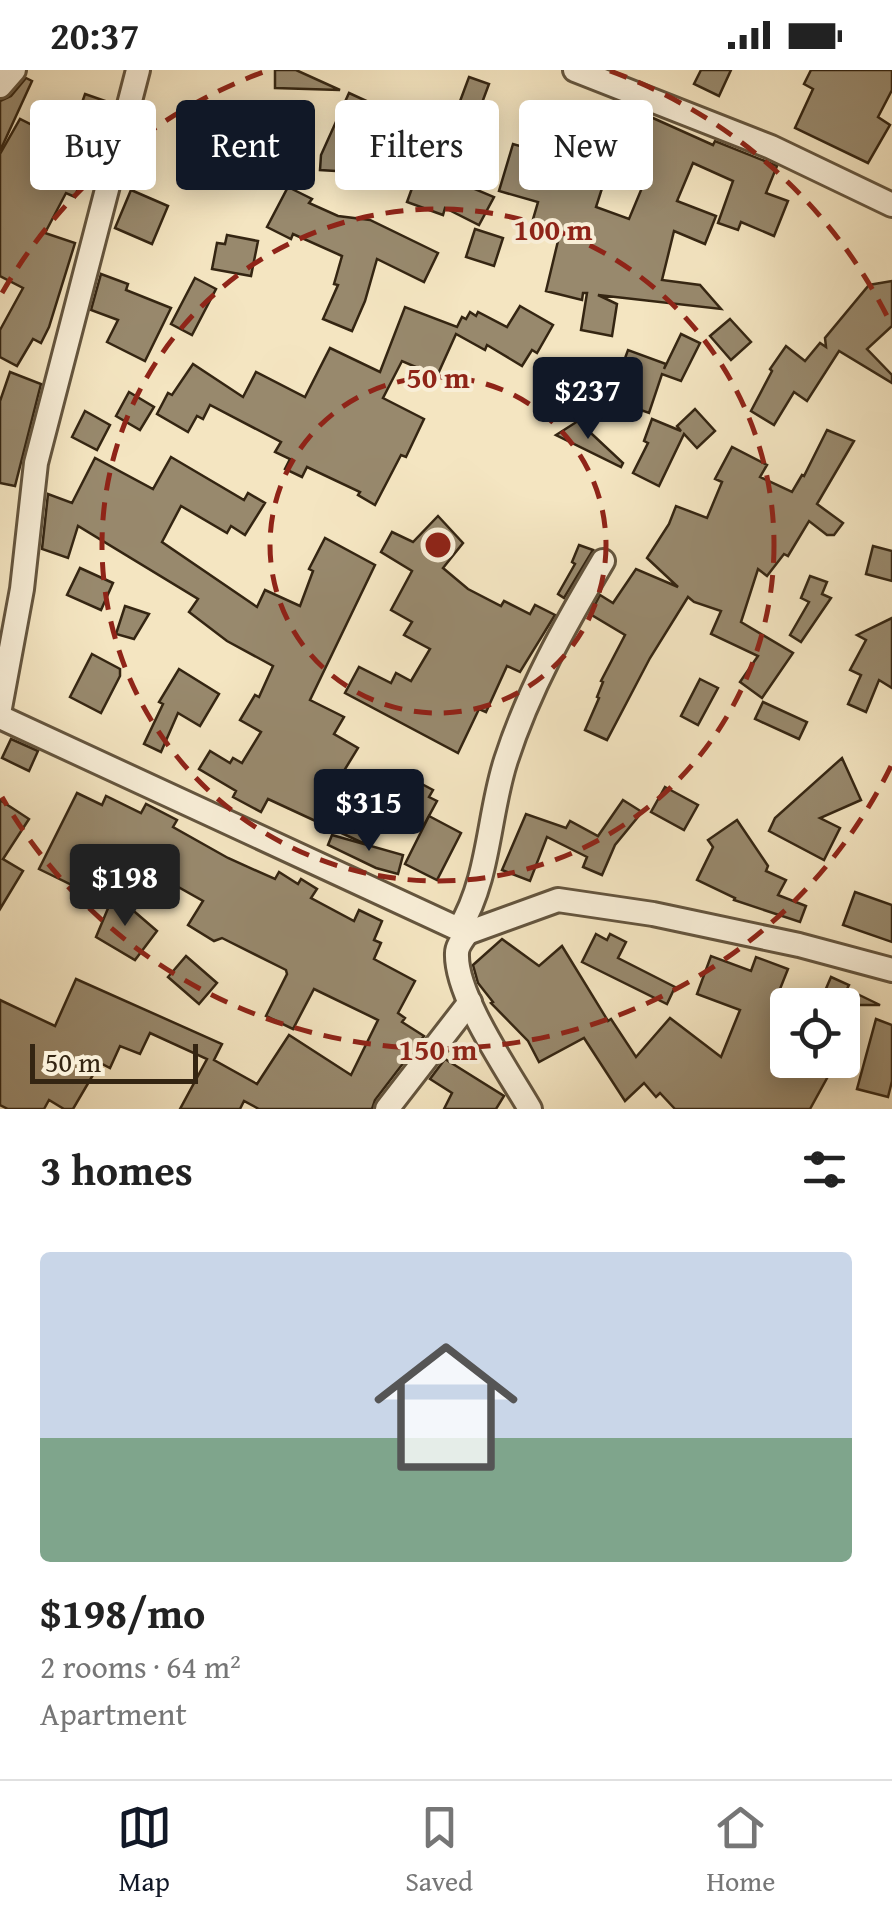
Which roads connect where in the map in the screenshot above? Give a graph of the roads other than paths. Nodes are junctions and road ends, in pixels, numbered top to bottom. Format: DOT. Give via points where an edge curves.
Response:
graph roads {
  1 [pos="14,70"];
  2 [pos="138,70"];
  3 [pos="575,70"];
  4 [pos="0,86"];
  5 [pos="892,205"];
  6 [pos="602,561"];
  7 [pos="0,708"];
  8 [pos="0,717"];
  9 [pos="463,931"];
  10 [pos="892,970"];
  11 [pos="470,1002"];
  12 [pos="387,1109"];
  13 [pos="530,1109"];
  1 -- 4 [label="street"];
  2 -- 7 [label="street" via="36,463"];
  3 -- 5 [label="street" via="771,147"];
  6 -- 9 [label="street" via="526,707 505,763"];
  8 -- 9 [label="street"];
  9 -- 10 [label="street" via="558,900 726,930"];
  9 -- 11 [label="street" via="459,972"];
  11 -- 12 [label="street"];
  11 -- 13 [label="street"];
}
